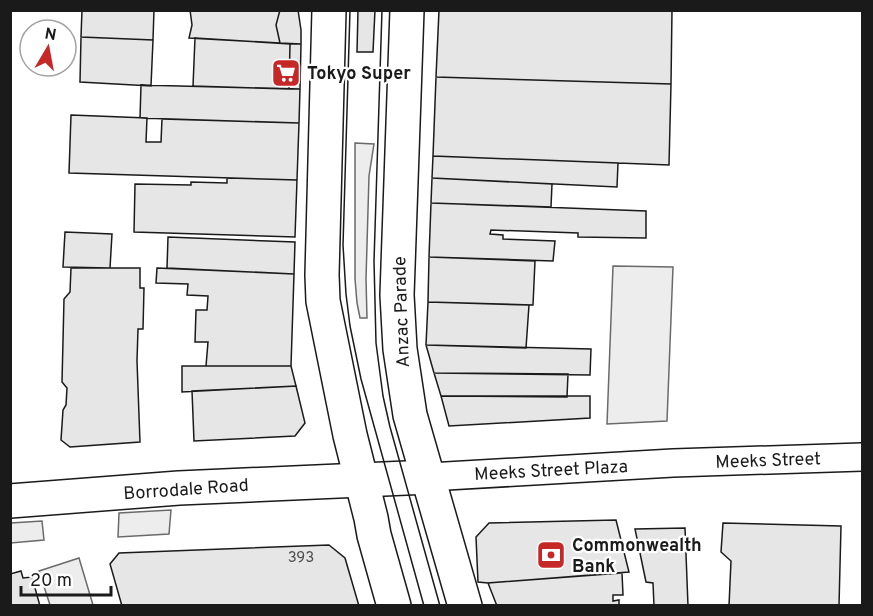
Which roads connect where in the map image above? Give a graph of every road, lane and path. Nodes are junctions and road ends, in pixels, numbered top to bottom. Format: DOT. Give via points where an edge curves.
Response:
graph roads {
  1 [pos="329,10"];
  2 [pos="407,10"];
  3 [pos="862,457"];
  4 [pos="673,463"];
  5 [pos="429,477"];
  6 [pos="361,479"];
  7 [pos="10,501"];
  8 [pos="394,606"];
  9 [pos="465,606"];
  1 -- 6 [label="main road" via="323,301"];
  2 -- 5 [label="main road, Anzac Parade" via="397,295 410,415"];
  3 -- 4 [label="street, Meeks Street"];
  4 -- 5 [label="street, Meeks Street Plaza"];
  5 -- 6 [label="main road, Borrodale Road"];
  5 -- 9 [label="main road, Anzac Parade"];
  6 -- 7 [label="main road, Borrodale Road"];
  6 -- 8 [label="main road"];
}
